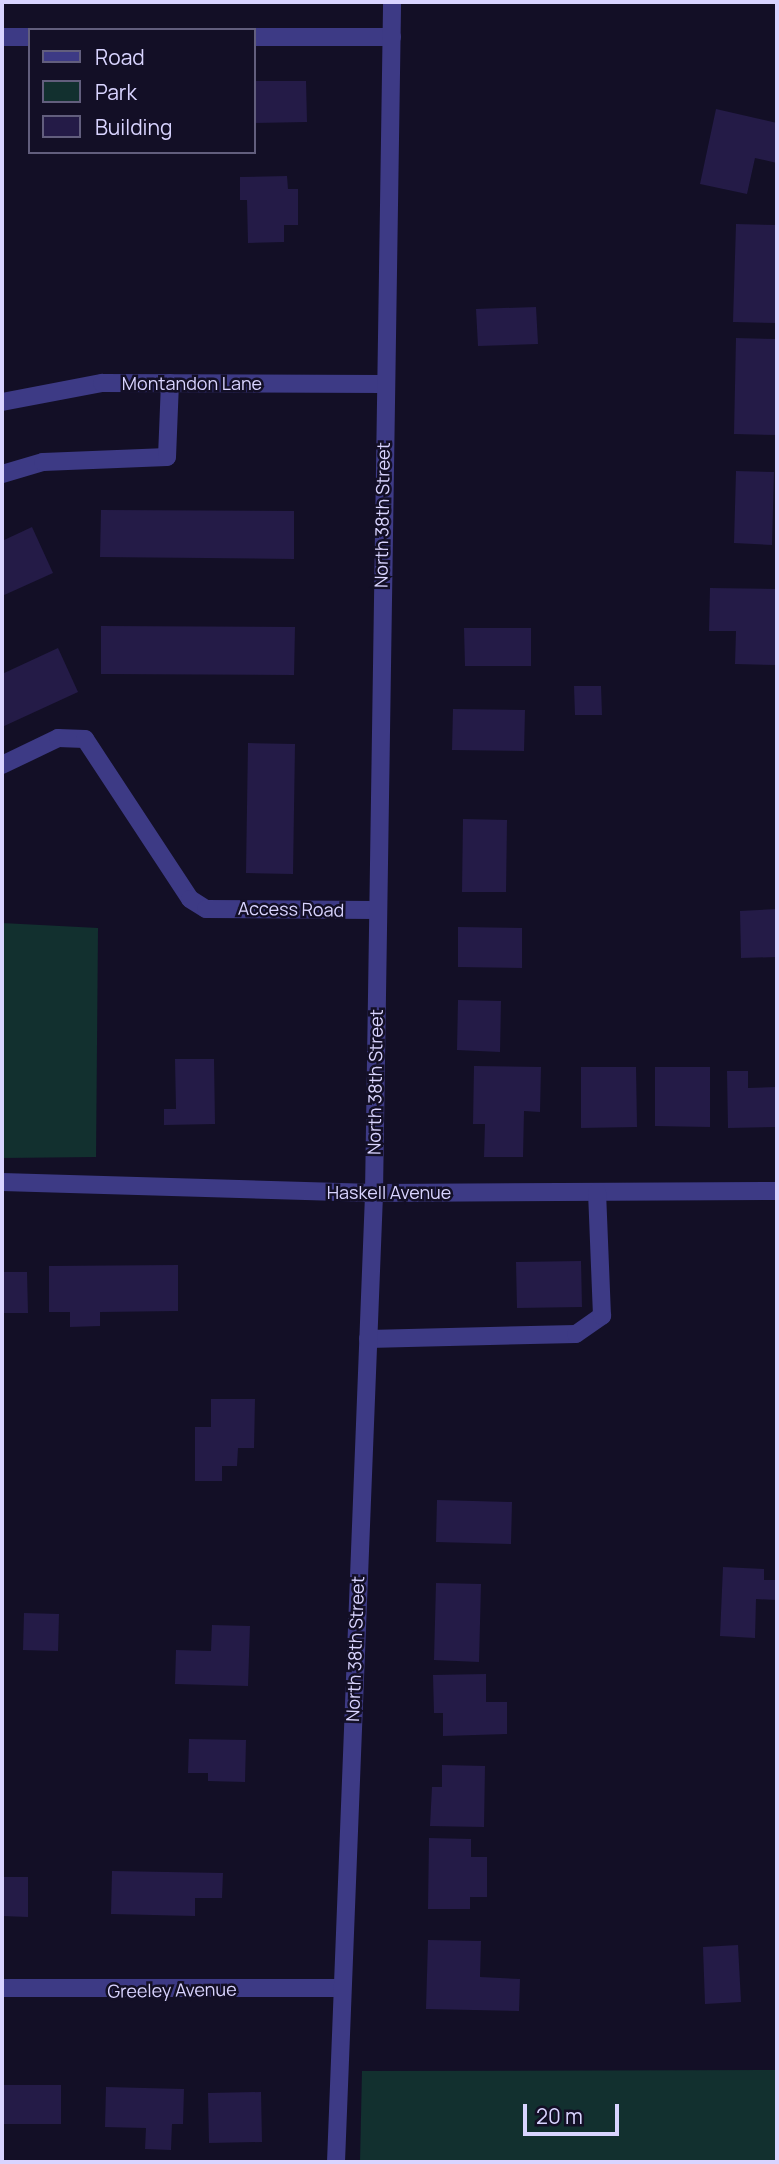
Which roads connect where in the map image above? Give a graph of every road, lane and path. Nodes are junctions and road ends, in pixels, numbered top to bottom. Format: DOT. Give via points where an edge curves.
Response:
graph roads {
  1 [pos="392,2"];
  2 [pos="2,37"];
  3 [pos="28,37"];
  4 [pos="256,37"];
  5 [pos="392,37"];
  6 [pos="170,383"];
  7 [pos="383,384"];
  8 [pos="2,402"];
  9 [pos="2,474"];
  10 [pos="2,765"];
  11 [pos="376,910"];
  12 [pos="2,1182"];
  13 [pos="777,1191"];
  14 [pos="597,1192"];
  15 [pos="374,1193"];
  16 [pos="368,1339"];
  17 [pos="342,1987"];
  18 [pos="2,1988"];
  19 [pos="336,2162"];
  1 -- 5 [label="street, North 38th Street"];
  2 -- 3 [label="street"];
  4 -- 5 [label="street"];
  5 -- 7 [label="street, North 38th Street"];
  6 -- 7 [label="street, Montandon Lane"];
  6 -- 8 [label="street, Montandon Lane" via="102,383"];
  6 -- 9 [label="street" via="167,457 43,462"];
  7 -- 11 [label="street, North 38th Street"];
  10 -- 11 [label="street, Access Road" via="58,738 85,739 190,899 206,909"];
  11 -- 15 [label="street, North 38th Street"];
  12 -- 15 [label="street, Haskell Avenue"];
  13 -- 14 [label="street, Haskell Avenue"];
  14 -- 15 [label="street, Haskell Avenue"];
  14 -- 16 [label="street" via="601,1316 576,1334"];
  15 -- 16 [label="street, North 38th Street"];
  16 -- 17 [label="street, North 38th Street"];
  17 -- 18 [label="street, Greeley Avenue"];
  17 -- 19 [label="street, North 38th Street"];
}
